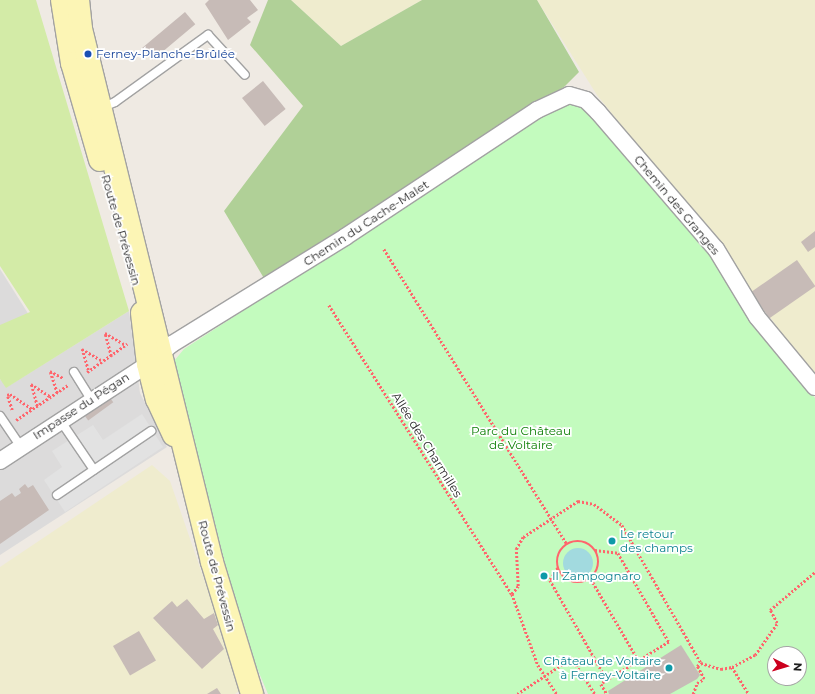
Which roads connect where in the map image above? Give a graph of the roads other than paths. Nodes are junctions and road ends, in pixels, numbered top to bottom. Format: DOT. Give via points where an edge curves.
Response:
graph roads {
  1 [pos="62,0"];
  2 [pos="78,0"];
  3 [pos="244,75"];
  4 [pos="569,95"];
  5 [pos="93,110"];
  6 [pos="155,358"];
  7 [pos="74,372"];
  8 [pos="815,386"];
  9 [pos="91,399"];
  10 [pos="0,416"];
  11 [pos="60,420"];
  12 [pos="151,431"];
  13 [pos="20,446"];
  14 [pos="0,461"];
  15 [pos="94,470"];
  16 [pos="57,495"];
  17 [pos="252,694"];
  1 -- 5 [label="main road, Route de Prévessin"];
  2 -- 5 [label="main road, Route de Prévessin"];
  3 -- 5 [label="lane" via="208,35 115,102"];
  4 -- 6 [label="street, Chemin du Cache-Malet" via="537,110"];
  4 -- 8 [label="street, Chemin des Granges" via="586,100 598,112 716,249 757,317"];
  5 -- 6 [label="main road, Route de Prévessin"];
  6 -- 9 [label="street, Impasse du Pégan"];
  6 -- 17 [label="main road, Route de Prévessin" via="187,457 230,631"];
  7 -- 9 [label="lane"];
  9 -- 11 [label="street, Impasse du Pégan"];
  10 -- 13 [label="lane"];
  11 -- 13 [label="street, Impasse du Pégan"];
  11 -- 15 [label="lane"];
  12 -- 15 [label="lane"];
  13 -- 14 [label="street, Impasse du Pégan"];
  15 -- 16 [label="lane"];
}
